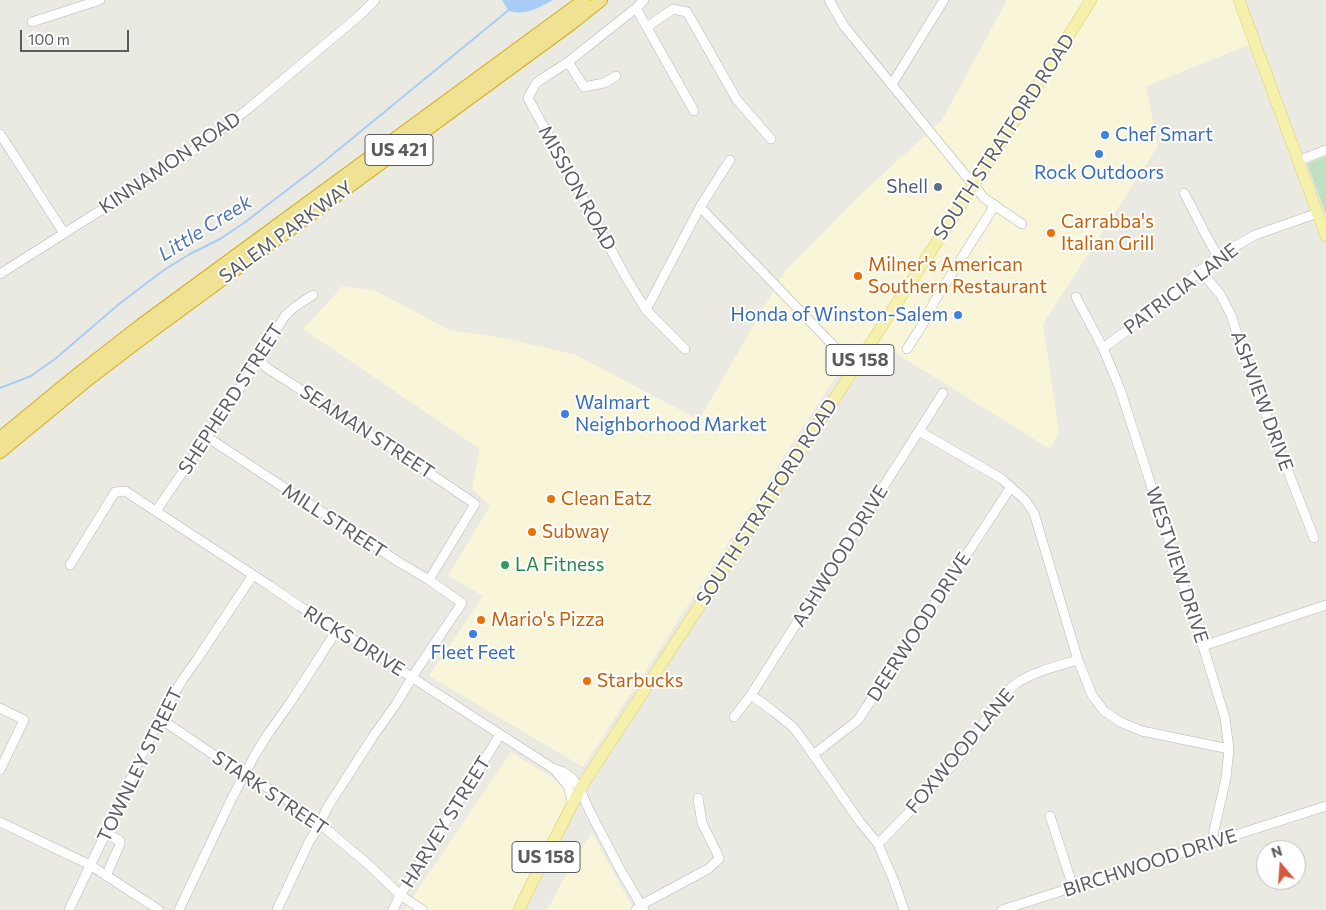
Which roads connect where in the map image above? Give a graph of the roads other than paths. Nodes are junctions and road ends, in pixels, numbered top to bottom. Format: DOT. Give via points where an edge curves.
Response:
graph roads {
  1 [pos="100,0"];
  2 [pos="375,0"];
  3 [pos="584,0"];
  4 [pos="601,0"];
  5 [pos="644,0"];
  6 [pos="829,0"];
  7 [pos="944,0"];
  8 [pos="1091,0"];
  9 [pos="1239,0"];
  10 [pos="367,3"];
  11 [pos="636,8"];
  12 [pos="32,22"];
  13 [pos="646,27"];
  14 [pos="568,62"];
  15 [pos="616,76"];
  16 [pos="892,84"];
  17 [pos="694,111"];
  18 [pos="0,134"];
  19 [pos="771,139"];
  20 [pos="1326,150"];
  21 [pos="730,160"];
  22 [pos="1298,161"];
  23 [pos="974,185"];
  24 [pos="1184,193"];
  25 [pos="995,205"];
  26 [pos="700,207"];
  27 [pos="1318,213"];
  28 [pos="1022,224"];
  29 [pos="64,233"];
  30 [pos="1326,236"];
  31 [pos="1218,256"];
  32 [pos="1200,270"];
  33 [pos="0,274"];
  34 [pos="313,295"];
  35 [pos="1076,297"];
  36 [pos="646,310"];
  37 [pos="1103,348"];
  38 [pos="685,349"];
  39 [pos="907,349"];
  40 [pos="259,360"];
  41 [pos="855,368"];
  42 [pos="943,393"];
  43 [pos="919,431"];
  44 [pos="207,437"];
  45 [pos="0,438"];
  46 [pos="0,452"];
  47 [pos="1011,487"];
  48 [pos="156,511"];
  49 [pos="1314,538"];
  50 [pos="70,565"];
  51 [pos="253,575"];
  52 [pos="429,580"];
  53 [pos="1326,605"];
  54 [pos="337,630"];
  55 [pos="1203,646"];
  56 [pos="1078,660"];
  57 [pos="412,678"];
  58 [pos="751,696"];
  59 [pos="0,708"];
  60 [pos="734,717"];
  61 [pos="159,718"];
  62 [pos="500,735"];
  63 [pos="1229,749"];
  64 [pos="814,755"];
  65 [pos="554,769"];
  66 [pos="0,770"];
  67 [pos="244,774"];
  68 [pos="580,789"];
  69 [pos="698,798"];
  70 [pos="573,804"];
  71 [pos="1326,806"];
  72 [pos="1050,816"];
  73 [pos="0,822"];
  74 [pos="320,824"];
  75 [pos="106,833"];
  76 [pos="878,844"];
  77 [pos="1211,844"];
  78 [pos="90,865"];
  79 [pos="106,876"];
  80 [pos="1073,887"];
  81 [pos="400,895"];
  82 [pos="640,908"];
  83 [pos="69,910"];
  84 [pos="159,910"];
  85 [pos="179,910"];
  86 [pos="277,910"];
  87 [pos="393,910"];
  88 [pos="423,910"];
  89 [pos="519,910"];
  90 [pos="904,910"];
  91 [pos="1002,910"];
  1 -- 12 [label="street"];
  2 -- 10 [label="street, KINNAMON ROAD"];
  3 -- 45 [label="highway, SALEM PARKWAY / US 421" via="141,325"];
  4 -- 46 [label="highway, SALEM PARKWAY / US 421" via="148,334"];
  5 -- 11 [label="street, MISSION ROAD"];
  6 -- 16 [label="street" via="844,26"];
  7 -- 16 [label="street"];
  8 -- 23 [label="main road, SOUTH STRATFORD ROAD / US 158"];
  9 -- 22 [label="main road"];
  10 -- 29 [label="street, KINNAMON ROAD" via="359,16 185,157"];
  11 -- 13 [label="street"];
  11 -- 14 [label="street, MISSION ROAD"];
  13 -- 17 [label="street"];
  13 -- 19 [label="street" via="673,9 687,12 737,100"];
  14 -- 15 [label="street" via="584,87 604,83"];
  14 -- 36 [label="street, MISSION ROAD" via="536,82 528,98"];
  16 -- 23 [label="street"];
  18 -- 29 [label="street"];
  20 -- 22 [label="street"];
  21 -- 26 [label="street"];
  22 -- 27 [label="main road"];
  23 -- 25 [label="street" via="984,198"];
  23 -- 41 [label="main road, SOUTH STRATFORD ROAD / US 158"];
  24 -- 31 [label="street"];
  25 -- 28 [label="street"];
  25 -- 39 [label="street"];
  26 -- 36 [label="street"];
  26 -- 41 [label="street"];
  27 -- 30 [label="main road"];
  27 -- 31 [label="street, PATRICIA LANE" via="1255,235"];
  29 -- 33 [label="street, KINNAMON ROAD"];
  31 -- 32 [label="street, PATRICIA LANE"];
  32 -- 37 [label="street, PATRICIA LANE" via="1170,298"];
  32 -- 49 [label="street, ASHVIEW DRIVE" via="1220,294 1231,315 1249,371"];
  34 -- 40 [label="street, SHEPHERD STREET" via="285,316"];
  35 -- 37 [label="street, WESTVIEW DRIVE"];
  36 -- 38 [label="street"];
  37 -- 55 [label="street, WESTVIEW DRIVE" via="1120,389"];
  40 -- 44 [label="street, SHEPHERD STREET"];
  40 -- 52 [label="street, SEAMAN STREET" via="475,504"];
  41 -- 68 [label="main road, SOUTH STRATFORD ROAD / US 158"];
  42 -- 43 [label="street, ASHWOOD DRIVE"];
  43 -- 47 [label="street"];
  43 -- 58 [label="street, ASHWOOD DRIVE"];
  44 -- 48 [label="street, SHEPHERD STREET"];
  44 -- 52 [label="street, MILL STREET"];
  47 -- 56 [label="street" via="1034,513"];
  47 -- 64 [label="street, DEERWOOD DRIVE" via="858,720"];
  48 -- 50 [label="street, RICKS DRIVE" via="125,492 115,492"];
  48 -- 51 [label="street, RICKS DRIVE"];
  51 -- 54 [label="street, RICKS DRIVE"];
  51 -- 61 [label="street, TOWNLEY STREET"];
  52 -- 57 [label="street, MILL STREET" via="462,603"];
  53 -- 55 [label="street"];
  54 -- 57 [label="street, RICKS DRIVE"];
  54 -- 67 [label="street"];
  55 -- 63 [label="street, WESTVIEW DRIVE" via="1224,718"];
  56 -- 63 [label="street" via="1092,695 1120,722 1142,731"];
  56 -- 76 [label="street, FOXWOOD LANE" via="1028,677 1011,688 955,762"];
  57 -- 62 [label="street, RICKS DRIVE"];
  57 -- 74 [label="street"];
  58 -- 60 [label="street, ASHWOOD DRIVE"];
  58 -- 64 [label="street" via="793,727"];
  59 -- 66 [label="street" via="24,720"];
  61 -- 67 [label="street, STARK STREET"];
  61 -- 75 [label="street, TOWNLEY STREET"];
  62 -- 65 [label="street, RICKS DRIVE"];
  62 -- 81 [label="street, HARVEY STREET"];
  63 -- 77 [label="street, WESTVIEW DRIVE"];
  64 -- 76 [label="street"];
  65 -- 68 [label="street, RICKS DRIVE" via="573,779"];
  65 -- 70 [label="street, RICKS DRIVE" via="568,786"];
  67 -- 74 [label="street, STARK STREET"];
  67 -- 85 [label="street"];
  68 -- 70 [label="main road, SOUTH STRATFORD ROAD / US 158"];
  68 -- 82 [label="street"];
  69 -- 82 [label="street" via="702,823 719,859 708,869"];
  70 -- 89 [label="main road, SOUTH STRATFORD ROAD / US 158"];
  71 -- 77 [label="street, BIRCHWOOD DRIVE"];
  72 -- 80 [label="street"];
  73 -- 78 [label="street"];
  74 -- 81 [label="street, STARK STREET"];
  74 -- 86 [label="street"];
  75 -- 78 [label="street, TOWNLEY STREET"];
  75 -- 79 [label="street" via="120,841"];
  76 -- 90 [label="street"];
  77 -- 80 [label="street, BIRCHWOOD DRIVE"];
  78 -- 79 [label="street"];
  78 -- 83 [label="street, TOWNLEY STREET"];
  79 -- 84 [label="street"];
  80 -- 91 [label="street, BIRCHWOOD DRIVE"];
  81 -- 87 [label="street, HARVEY STREET"];
  81 -- 88 [label="street, STARK STREET"];
}
